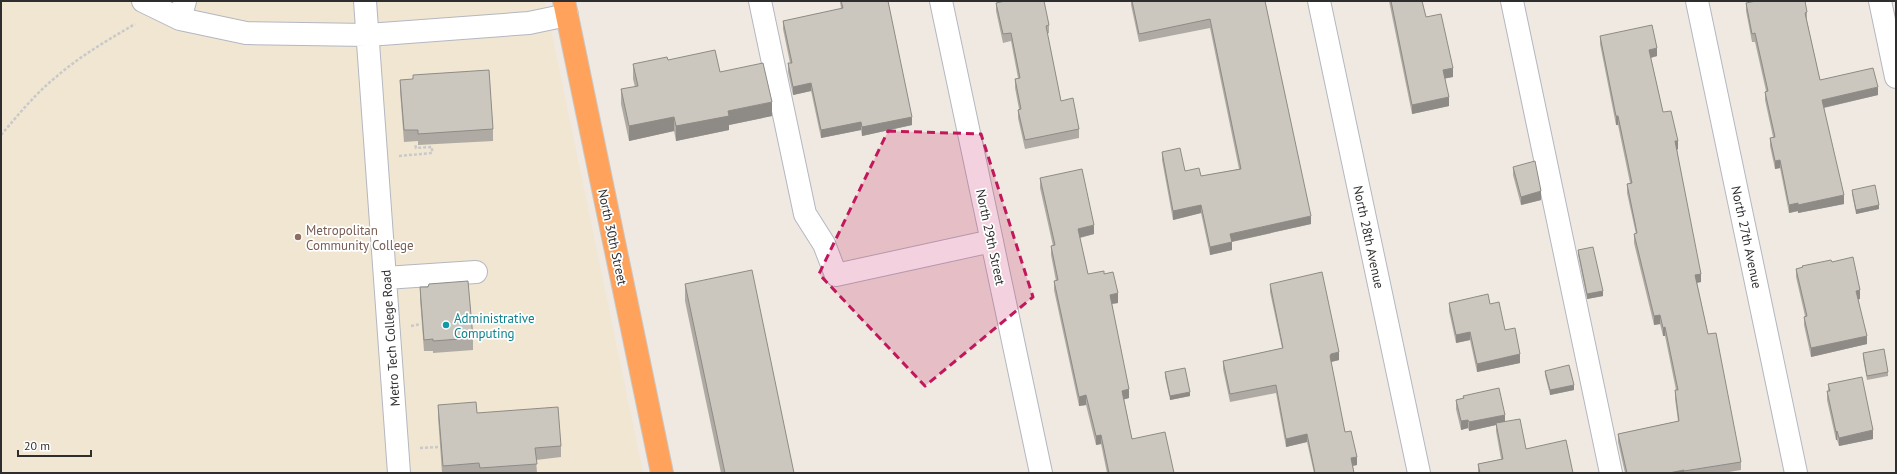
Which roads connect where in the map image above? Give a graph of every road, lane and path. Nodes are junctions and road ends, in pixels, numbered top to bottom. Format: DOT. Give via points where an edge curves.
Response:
graph roads {
  1 [pos="365,1"];
  2 [pos="760,1"];
  3 [pos="941,1"];
  4 [pos="1319,1"];
  5 [pos="1512,1"];
  6 [pos="1697,1"];
  7 [pos="1880,1"];
  8 [pos="167,8"];
  9 [pos="566,8"];
  10 [pos="368,35"];
  11 [pos="1896,77"];
  12 [pos="1,135"];
  13 [pos="415,144"];
  14 [pos="397,156"];
  15 [pos="992,241"];
  16 [pos="476,272"];
  17 [pos="385,278"];
  18 [pos="421,324"];
  19 [pos="416,325"];
  20 [pos="439,447"];
  21 [pos="420,448"];
  22 [pos="399,473"];
  23 [pos="662,473"];
  24 [pos="1041,473"];
  25 [pos="1419,473"];
  26 [pos="1611,473"];
  27 [pos="1796,473"];
  1 -- 10 [label="street, Metro Tech College Road"];
  2 -- 15 [label="street" via="805,214 824,244 836,275"];
  3 -- 15 [label="street, North 29th Street"];
  4 -- 25 [label="street, North 28th Avenue"];
  5 -- 26 [label="street"];
  6 -- 27 [label="street, North 27th Avenue"];
  7 -- 11 [label="street"];
  8 -- 10 [label="street" via="246,33"];
  8 -- 12 [label="path" via="99,46 61,73 24,108"];
  9 -- 10 [label="street" via="529,23"];
  9 -- 23 [label="highway, North 30th Street"];
  10 -- 17 [label="street, Metro Tech College Road"];
  13 -- 14 [label="path" via="416,148 432,147 432,153"];
  15 -- 24 [label="street, North 29th Street"];
  16 -- 17 [label="street"];
  17 -- 22 [label="street, Metro Tech College Road"];
  18 -- 19 [label="path"];
  20 -- 21 [label="path"];
}
